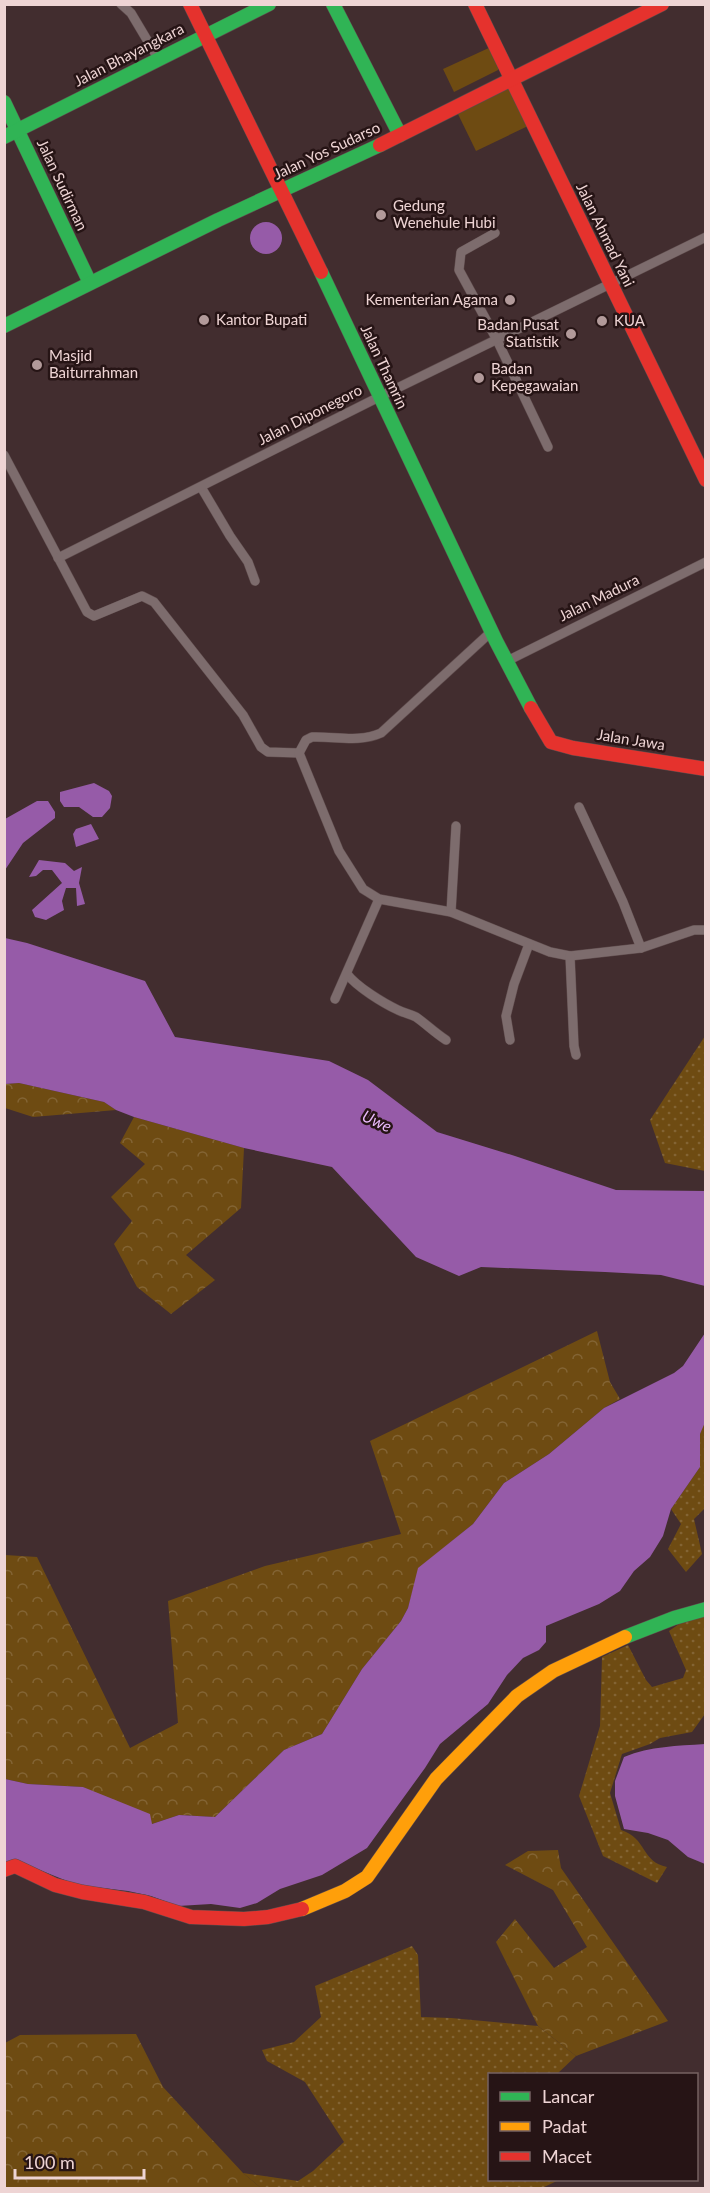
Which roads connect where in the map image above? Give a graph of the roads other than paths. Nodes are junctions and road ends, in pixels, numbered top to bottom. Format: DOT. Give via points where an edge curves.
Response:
graph roads {
  1 [pos="121,4"];
  2 [pos="190,4"];
  3 [pos="269,4"];
  4 [pos="333,4"];
  5 [pos="475,4"];
  6 [pos="644,4"];
  7 [pos="662,4"];
  8 [pos="205,35"];
  9 [pos="159,60"];
  10 [pos="509,75"];
  11 [pos="4,102"];
  12 [pos="18,131"];
  13 [pos="398,131"];
  14 [pos="4,137"];
  15 [pos="280,187"];
  16 [pos="495,233"];
  17 [pos="705,237"];
  18 [pos="88,279"];
  19 [pos="611,284"];
  20 [pos="4,319"];
  21 [pos="4,326"];
  22 [pos="497,340"];
  23 [pos="379,396"];
  24 [pos="548,447"];
  25 [pos="4,455"];
  26 [pos="705,480"];
  27 [pos="201,487"];
  28 [pos="58,558"];
  29 [pos="705,562"];
  30 [pos="255,581"];
  31 [pos="492,631"];
  32 [pos="507,661"];
  33 [pos="551,742"];
  34 [pos="299,753"];
  35 [pos="705,769"];
  36 [pos="579,807"];
  37 [pos="456,826"];
  38 [pos="379,899"];
  39 [pos="451,912"];
  40 [pos="705,930"];
  41 [pos="530,944"];
  42 [pos="641,948"];
  43 [pos="570,956"];
  44 [pos="347,974"];
  45 [pos="336,999"];
  46 [pos="446,1040"];
  47 [pos="510,1040"];
  48 [pos="576,1055"];
  49 [pos="705,1609"];
  50 [pos="4,1870"];
  1 -- 9 [label="street" via="132,13"];
  2 -- 8 [label="main road, Jalan Thamrin"];
  3 -- 8 [label="main road, Jalan Bhayangkara"];
  4 -- 13 [label="main road"];
  5 -- 10 [label="main road, Jalan Ahmad Yani"];
  6 -- 10 [label="main road, Jalan Yos Sudarso"];
  7 -- 10 [label="main road, Jalan Yos Sudarso"];
  8 -- 9 [label="main road, Jalan Bhayangkara"];
  8 -- 15 [label="main road, Jalan Thamrin"];
  9 -- 12 [label="main road, Jalan Bhayangkara"];
  10 -- 13 [label="main road, Jalan Yos Sudarso"];
  10 -- 19 [label="main road, Jalan Ahmad Yani"];
  11 -- 12 [label="main road, Jalan Sudirman"];
  12 -- 14 [label="main road, Jalan Bhayangkara"];
  12 -- 18 [label="main road, Jalan Sudirman"];
  13 -- 15 [label="main road, Jalan Yos Sudarso"];
  15 -- 18 [label="main road, Jalan Yos Sudarso"];
  15 -- 23 [label="main road, Jalan Thamrin"];
  16 -- 22 [label="street" via="461,252 459,270"];
  17 -- 19 [label="street, Jalan Diponegoro"];
  18 -- 20 [label="main road, Jalan Yos Sudarso"];
  18 -- 21 [label="main road, Jalan Yos Sudarso"];
  19 -- 22 [label="street, Jalan Diponegoro"];
  19 -- 26 [label="main road, Jalan Ahmad Yani"];
  22 -- 23 [label="street, Jalan Diponegoro"];
  22 -- 24 [label="street"];
  23 -- 27 [label="street, Jalan Diponegoro"];
  23 -- 31 [label="main road, Jalan Thamrin"];
  25 -- 28 [label="street"];
  27 -- 28 [label="street, Jalan Diponegoro"];
  27 -- 30 [label="street" via="248,562"];
  28 -- 34 [label="street" via="87,612 94,616 142,596 154,602 243,715 261,747 268,752"];
  29 -- 32 [label="street, Jalan Madura"];
  31 -- 32 [label="main road, Jalan Thamrin"];
  31 -- 34 [label="street" via="381,733 357,740 312,737"];
  32 -- 33 [label="main road, Jalan Thamrin"];
  33 -- 35 [label="main road, Jalan Jawa"];
  34 -- 38 [label="street" via="339,851 363,890"];
  36 -- 42 [label="street"];
  37 -- 39 [label="street"];
  38 -- 39 [label="street"];
  38 -- 44 [label="street"];
  39 -- 41 [label="street"];
  40 -- 42 [label="street"];
  41 -- 43 [label="street"];
  41 -- 47 [label="street" via="506,1016"];
  42 -- 43 [label="street"];
  43 -- 48 [label="street"];
  44 -- 45 [label="street"];
  44 -- 46 [label="street"];
  49 -- 50 [label="main road" via="622,1638 553,1671 517,1696 436,1779 367,1877 300,1910 244,1919 191,1917 144,1902 55,1885 15,1866"];
}
